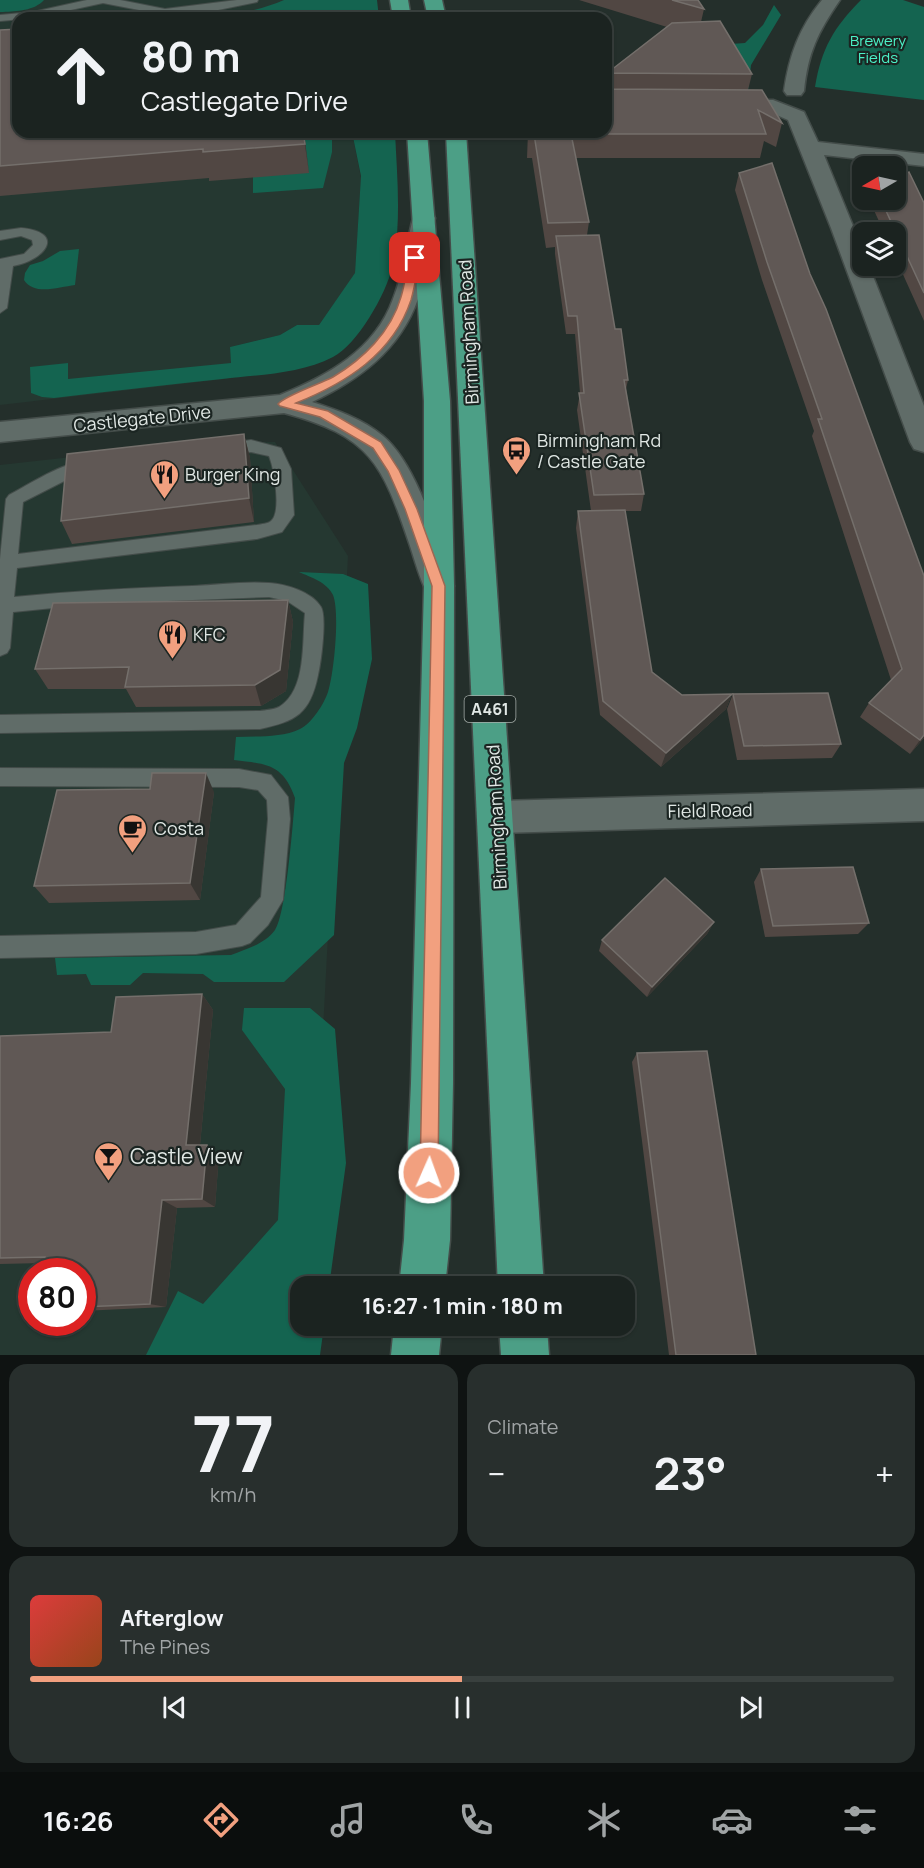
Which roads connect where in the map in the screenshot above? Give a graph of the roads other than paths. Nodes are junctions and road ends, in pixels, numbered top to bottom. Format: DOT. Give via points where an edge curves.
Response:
graph roads {
  1 [pos="103,0"];
  2 [pos="186,0"];
  3 [pos="253,0"];
  4 [pos="831,0"];
  5 [pos="163,3"];
  6 [pos="141,7"];
  7 [pos="47,12"];
  8 [pos="794,91"];
  9 [pos="713,106"];
  10 [pos="417,138"];
  11 [pos="456,138"];
  12 [pos="808,147"];
  13 [pos="924,160"];
  14 [pos="424,218"];
  15 [pos="0,236"];
  16 [pos="3,263"];
  17 [pos="0,308"];
  18 [pos="284,404"];
  19 [pos="0,432"];
  20 [pos="924,442"];
  21 [pos="204,452"];
  22 [pos="111,463"];
  23 [pos="8,562"];
  24 [pos="439,586"];
  25 [pos="4,605"];
  26 [pos="0,648"];
  27 [pos="0,724"];
  28 [pos="0,777"];
  29 [pos="924,805"];
  30 [pos="496,817"];
  31 [pos="0,947"];
  32 [pos="423,1276"];
  33 [pos="520,1276"];
  34 [pos="417,1336"];
  35 [pos="524,1336"];
  36 [pos="415,1355"];
  37 [pos="525,1355"];
  1 -- 6 [label="lane"];
  1 -- 7 [label="lane"];
  2 -- 5 [label="lane"];
  3 -- 6 [label="lane" via="186,11"];
  4 -- 8 [label="street" via="802,43"];
  5 -- 6 [label="lane"];
  9 -- 12 [label="street" via="773,106 797,116"];
  10 -- 14 [label="highway, Birmingham Road"];
  11 -- 30 [label="highway, Birmingham Road / A461"];
  12 -- 13 [label="street"];
  12 -- 20 [label="street"];
  14 -- 18 [label="street, Castlegate Drive" via="405,300 383,341 357,367"];
  14 -- 24 [label="highway, Birmingham Road" via="437,400"];
  15 -- 16 [label="lane" via="29,233 39,239 40,245 38,251 24,260"];
  16 -- 17 [label="lane"];
  18 -- 19 [label="street, Castlegate Drive"];
  18 -- 24 [label="street, Castlegate Drive" via="324,414 377,445 411,509"];
  21 -- 23 [label="lane" via="251,446 275,452 283,470 285,515 276,527"];
  22 -- 23 [label="lane" via="76,468 15,499"];
  23 -- 25 [label="lane"];
  24 -- 32 [label="highway, Birmingham Road" via="432,1083"];
  25 -- 26 [label="lane"];
  25 -- 27 [label="lane" via="268,590 288,593 314,610 307,686 298,702 283,715 260,720"];
  28 -- 31 [label="lane" via="239,778 264,782 277,797 279,819 272,900 242,935 196,944"];
  29 -- 30 [label="street, Field Road"];
  30 -- 33 [label="highway, Birmingham Road / A461"];
  34 -- 36 [label="highway"];
  35 -- 37 [label="highway"];
}
